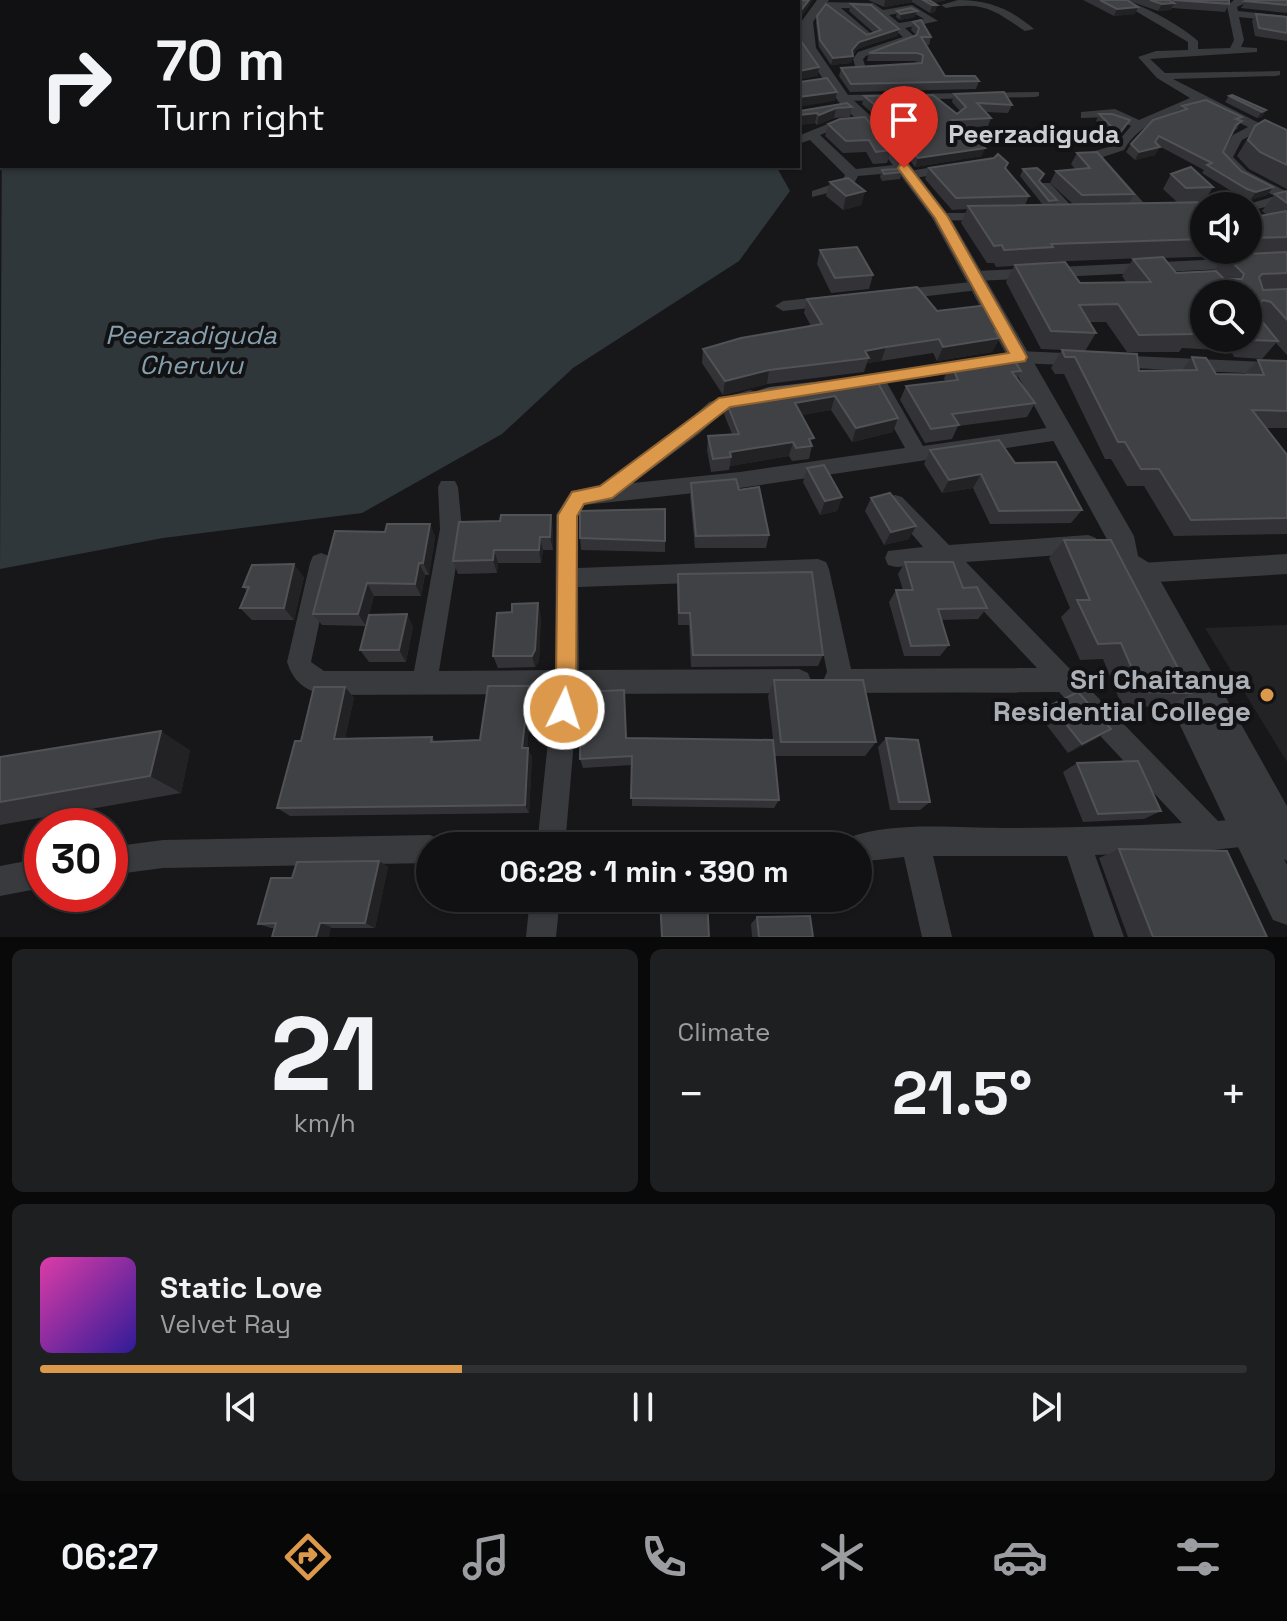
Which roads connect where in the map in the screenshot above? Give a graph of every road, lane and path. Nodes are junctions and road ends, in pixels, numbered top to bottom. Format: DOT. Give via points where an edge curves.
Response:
graph roads {
  1 [pos="1009,0"];
  2 [pos="1122,0"];
  3 [pos="1239,0"];
  4 [pos="971,1"];
  5 [pos="946,5"];
  6 [pos="1161,7"];
  7 [pos="816,11"];
  8 [pos="882,13"];
  9 [pos="1149,14"];
  10 [pos="1234,14"];
  11 [pos="1287,19"];
  12 [pos="899,26"];
  13 [pos="1029,29"];
  14 [pos="871,38"];
  15 [pos="804,48"];
  16 [pos="1253,50"];
  17 [pos="1233,52"];
  18 [pos="1193,53"];
  19 [pos="874,69"];
  20 [pos="1276,73"];
  21 [pos="838,74"];
  22 [pos="1161,76"];
  23 [pos="1035,94"];
  24 [pos="1201,98"];
  25 [pos="843,104"];
  26 [pos="1085,115"];
  27 [pos="920,118"];
  28 [pos="867,121"];
  29 [pos="1139,125"];
  30 [pos="802,136"];
  31 [pos="969,165"];
  32 [pos="906,171"];
  33 [pos="851,173"];
  34 [pos="1045,186"];
  35 [pos="817,194"];
  36 [pos="1287,198"];
  37 [pos="1262,204"];
  38 [pos="1121,214"];
  39 [pos="1071,216"];
  40 [pos="941,217"];
  41 [pos="999,217"];
  42 [pos="1262,259"];
  43 [pos="1287,261"];
  44 [pos="1266,263"];
  45 [pos="1195,267"];
  46 [pos="1207,280"];
  47 [pos="978,281"];
  48 [pos="874,297"];
  49 [pos="844,300"];
  50 [pos="783,306"];
  51 [pos="1266,347"];
  52 [pos="1019,357"];
  53 [pos="1286,370"];
  54 [pos="876,380"];
  55 [pos="830,385"];
  56 [pos="767,393"];
  57 [pos="1060,433"];
  58 [pos="917,453"];
  59 [pos="448,487"];
  60 [pos="605,492"];
  61 [pos="895,502"];
  62 [pos="943,554"];
  63 [pos="896,558"];
  64 [pos="1130,559"];
  65 [pos="321,563"];
  66 [pos="1287,564"];
  67 [pos="567,578"];
  68 [pos="1063,680"];
  69 [pos="567,681"];
  70 [pos="841,681"];
  71 [pos="424,684"];
  72 [pos="552,832"];
  73 [pos="1276,832"];
  74 [pos="1213,836"];
  75 [pos="915,842"];
  76 [pos="1076,842"];
  77 [pos="872,847"];
  78 [pos="416,849"];
  79 [pos="128,859"];
  80 [pos="24,876"];
  81 [pos="0,881"];
  82 [pos="1287,906"];
  83 [pos="544,912"];
  84 [pos="541,937"];
  85 [pos="937,937"];
  86 [pos="1109,937"];
  1 -- 4 [label="street"];
  2 -- 9 [label="street"];
  3 -- 10 [label="street" via="1232,6"];
  4 -- 5 [label="street"];
  4 -- 13 [label="street" via="995,7"];
  6 -- 9 [label="street"];
  7 -- 8 [label="street" via="866,5"];
  7 -- 14 [label="street"];
  7 -- 15 [label="street"];
  8 -- 12 [label="street"];
  8 -- 12 [label="street" via="912,8 933,21"];
  9 -- 18 [label="street" via="1193,41"];
  10 -- 11 [label="street"];
  10 -- 17 [label="street" via="1239,40"];
  12 -- 21 [label="street" via="910,39 862,54"];
  15 -- 21 [label="street"];
  16 -- 17 [label="street"];
  17 -- 18 [label="street"];
  18 -- 22 [label="street" via="1143,57"];
  19 -- 21 [label="street"];
  20 -- 22 [label="street"];
  21 -- 25 [label="street"];
  22 -- 24 [label="street"];
  23 -- 25 [label="street"];
  24 -- 29 [label="street"];
  24 -- 36 [label="street" via="1262,130 1237,138 1226,158 1242,174"];
  25 -- 28 [label="street"];
  26 -- 29 [label="street" via="1115,113"];
  27 -- 28 [label="street"];
  28 -- 30 [label="street"];
  28 -- 32 [label="street"];
  29 -- 38 [label="street" via="1120,147 1102,151 1097,159 1152,213"];
  30 -- 33 [label="street"];
  31 -- 32 [label="street"];
  32 -- 33 [label="street"];
  32 -- 40 [label="street"];
  33 -- 35 [label="street" via="847,184"];
  34 -- 39 [label="street"];
  36 -- 37 [label="street"];
  40 -- 41 [label="street"];
  40 -- 47 [label="street"];
  42 -- 44 [label="street"];
  43 -- 44 [label="street"];
  44 -- 45 [label="street"];
  45 -- 46 [label="street"];
  45 -- 47 [label="street"];
  47 -- 48 [label="street"];
  47 -- 52 [label="street"];
  49 -- 50 [label="street"];
  51 -- 53 [label="street"];
  52 -- 53 [label="street"];
  52 -- 54 [label="street"];
  52 -- 57 [label="street"];
  54 -- 55 [label="street"];
  54 -- 58 [label="street"];
  56 -- 60 [label="street" via="716,407"];
  57 -- 58 [label="street"];
  57 -- 64 [label="street"];
  58 -- 60 [label="street" via="740,480"];
  59 -- 71 [label="street" via="451,529"];
  60 -- 67 [label="street" via="578,497 567,515"];
  61 -- 62 [label="street"];
  62 -- 63 [label="street"];
  62 -- 64 [label="street" via="1055,545"];
  62 -- 68 [label="street"];
  64 -- 66 [label="street"];
  64 -- 73 [label="street" via="1124,574"];
  65 -- 71 [label="street" via="301,671 324,683"];
  67 -- 69 [label="street"];
  67 -- 70 [label="street" via="818,569"];
  68 -- 70 [label="street"];
  68 -- 74 [label="street"];
  69 -- 70 [label="street"];
  69 -- 71 [label="street"];
  69 -- 72 [label="street"];
  73 -- 74 [label="street"];
  73 -- 82 [label="street"];
  74 -- 76 [label="street"];
  75 -- 76 [label="street"];
  75 -- 77 [label="street"];
  75 -- 85 [label="street"];
  76 -- 86 [label="street"];
  78 -- 79 [label="street"];
  80 -- 81 [label="street"];
  83 -- 84 [label="street"];
}
